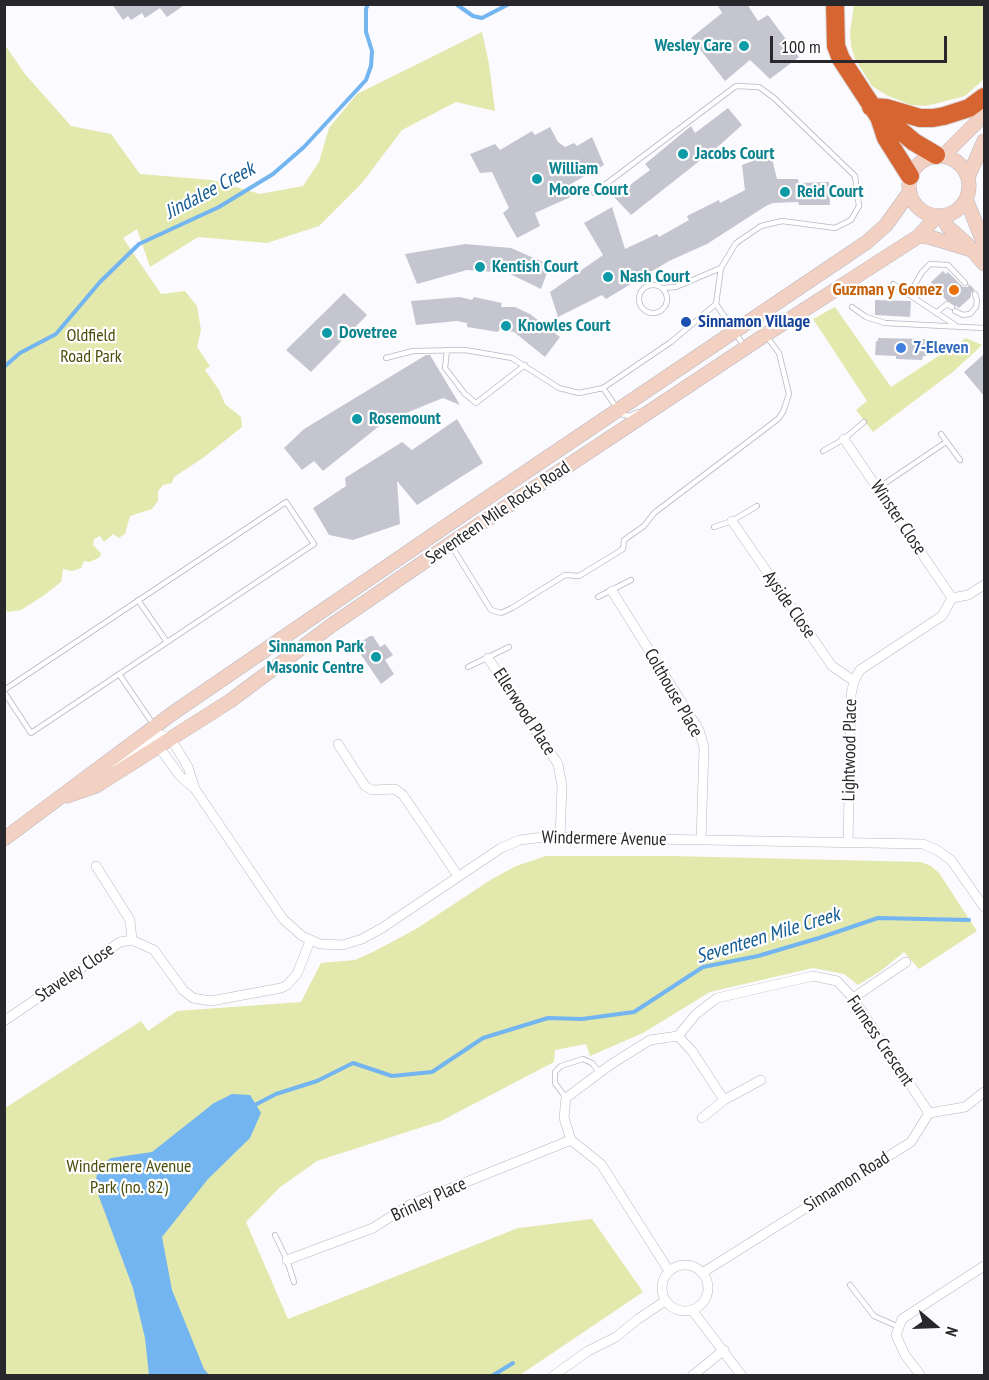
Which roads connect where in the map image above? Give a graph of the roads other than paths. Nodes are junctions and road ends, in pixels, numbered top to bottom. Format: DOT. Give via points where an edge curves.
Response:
graph roads {
  1 [pos="838,9"];
  2 [pos="984,98"];
  3 [pos="875,112"];
  4 [pos="984,112"];
  5 [pos="984,141"];
  6 [pos="940,155"];
  7 [pos="968,177"];
  8 [pos="910,184"];
  9 [pos="594,193"];
  10 [pos="966,199"];
  11 [pos="940,216"];
  12 [pos="919,236"];
  13 [pos="979,248"];
  14 [pos="984,264"];
  15 [pos="721,268"];
  16 [pos="965,283"];
  17 [pos="893,284"];
  18 [pos="676,287"];
  19 [pos="663,288"];
  20 [pos="975,294"];
  21 [pos="909,295"];
  22 [pos="667,301"];
  23 [pos="716,304"];
  24 [pos="852,307"];
  25 [pos="936,313"];
  26 [pos="958,326"];
  27 [pos="984,328"];
  28 [pos="734,331"];
  29 [pos="765,334"];
  30 [pos="745,348"];
  31 [pos="447,350"];
  32 [pos="386,358"];
  33 [pos="525,365"];
  34 [pos="603,388"];
  35 [pos="660,404"];
  36 [pos="618,410"];
  37 [pos="864,422"];
  38 [pos="941,434"];
  39 [pos="844,439"];
  40 [pos="946,442"];
  41 [pos="823,451"];
  42 [pos="960,460"];
  43 [pos="878,488"];
  44 [pos="757,506"];
  45 [pos="732,521"];
  46 [pos="714,527"];
  47 [pos="450,544"];
  48 [pos="631,580"];
  49 [pos="984,585"];
  50 [pos="612,591"];
  51 [pos="598,597"];
  52 [pos="952,598"];
  53 [pos="138,600"];
  54 [pos="167,642"];
  55 [pos="509,647"];
  56 [pos="488,658"];
  57 [pos="468,667"];
  58 [pos="119,674"];
  59 [pos="854,681"];
  60 [pos="4,691"];
  61 [pos="161,737"];
  62 [pos="338,744"];
  63 [pos="195,789"];
  64 [pos="54,801"];
  65 [pos="560,838"];
  66 [pos="4,839"];
  67 [pos="701,840"];
  68 [pos="848,843"];
  69 [pos="96,866"];
  70 [pos="458,876"];
  71 [pos="984,907"];
  72 [pos="132,939"];
  73 [pos="310,941"];
  74 [pos="906,962"];
  75 [pos="854,998"];
  76 [pos="4,1021"];
  77 [pos="678,1036"];
  78 [pos="600,1073"];
  79 [pos="761,1080"];
  80 [pos="984,1092"];
  81 [pos="566,1098"];
  82 [pos="724,1100"];
  83 [pos="929,1113"];
  84 [pos="702,1118"];
  85 [pos="571,1140"];
  86 [pos="275,1235"];
  87 [pos="287,1260"];
  88 [pos="984,1266"];
  89 [pos="669,1271"];
  90 [pos="702,1273"];
  91 [pos="294,1282"];
  92 [pos="850,1285"];
  93 [pos="665,1301"];
  94 [pos="692,1310"];
  95 [pos="899,1327"];
  96 [pos="724,1350"];
  97 [pos="553,1376"];
  98 [pos="692,1376"];
  99 [pos="742,1376"];
  100 [pos="921,1376"];
  1 -- 3 [label="highway" via="836,46"];
  2 -- 3 [label="highway" via="963,110 933,118 886,108"];
  3 -- 6 [label="highway" via="914,142"];
  3 -- 8 [label="highway"];
  4 -- 6 [label="main road"];
  5 -- 7 [label="main road"];
  6 -- 7 [label="main road" via="959,163"];
  6 -- 8 [label="main road" via="920,162"];
  7 -- 10 [label="main road"];
  8 -- 11 [label="main road" via="919,209"];
  8 -- 28 [label="main road, Seventeen Mile Rocks Road" via="892,218 879,232"];
  9 -- 15 [label="lane" via="736,86 759,87 855,176 859,206 851,220 835,228 782,221 761,226 736,243"];
  10 -- 11 [label="main road" via="952,213"];
  10 -- 13 [label="main road"];
  11 -- 12 [label="main road, Seventeen Mile Rocks Road"];
  11 -- 13 [label="main road" via="948,227"];
  12 -- 13 [label="main road"];
  12 -- 29 [label="main road, Seventeen Mile Rocks Road"];
  13 -- 14 [label="main road"];
  15 -- 18 [label="lane"];
  15 -- 23 [label="lane"];
  16 -- 21 [label="lane" via="948,265 930,264"];
  17 -- 21 [label="lane"];
  18 -- 19 [label="lane"];
  18 -- 22 [label="lane"];
  19 -- 22 [label="lane"];
  19 -- 22 [label="lane" via="644,288 639,296 640,306 656,314"];
  20 -- 25 [label="lane" via="976,307 970,314 963,315 947,304"];
  21 -- 25 [label="lane"];
  23 -- 28 [label="lane"];
  23 -- 34 [label="lane" via="671,342"];
  24 -- 26 [label="lane" via="875,321"];
  25 -- 26 [label="lane"];
  26 -- 27 [label="lane"];
  28 -- 30 [label="lane"];
  28 -- 36 [label="main road, Seventeen Mile Rocks Road"];
  29 -- 30 [label="main road, Seventeen Mile Rocks Road"];
  29 -- 47 [label="lane" via="779,353 789,394 783,412 654,513 624,540 622,549 579,576 565,575 501,613 491,610"];
  30 -- 35 [label="main road, Seventeen Mile Rocks Road"];
  31 -- 32 [label="lane" via="413,351"];
  31 -- 33 [label="lane" via="512,358"];
  31 -- 33 [label="lane" via="445,368 476,403"];
  33 -- 34 [label="lane" via="559,388 579,393"];
  34 -- 36 [label="lane"];
  35 -- 36 [label="lane" via="629,416"];
  35 -- 47 [label="main road, Seventeen Mile Rocks Road"];
  36 -- 61 [label="main road, Seventeen Mile Rocks Road"];
  37 -- 39 [label="lane"];
  38 -- 40 [label="lane"];
  39 -- 41 [label="lane"];
  39 -- 43 [label="street, Winster Close"];
  40 -- 42 [label="lane"];
  40 -- 43 [label="lane"];
  43 -- 52 [label="street, Winster Close"];
  44 -- 45 [label="lane"];
  45 -- 46 [label="lane"];
  45 -- 59 [label="street, Ayside Close" via="832,666"];
  47 -- 61 [label="main road, Seventeen Mile Rocks Road" via="230,701"];
  48 -- 50 [label="lane"];
  49 -- 52 [label="street" via="968,595"];
  50 -- 51 [label="lane"];
  50 -- 67 [label="street, Colthouse Place" via="699,730 704,747"];
  52 -- 59 [label="street, Lightwood Place" via="942,616 860,670"];
  53 -- 54 [label="lane"];
  53 -- 54 [label="lane" via="286,502 314,544"];
  53 -- 60 [label="lane"];
  54 -- 58 [label="lane"];
  55 -- 56 [label="lane"];
  56 -- 57 [label="lane"];
  56 -- 65 [label="street, Ellerwood Place" via="558,764 562,786"];
  58 -- 60 [label="lane" via="31,733"];
  58 -- 61 [label="lane"];
  59 -- 68 [label="street, Lightwood Place"];
  61 -- 63 [label="street" via="180,776"];
  61 -- 63 [label="street" via="188,767"];
  61 -- 64 [label="main road, Seventeen Mile Rocks Road" via="90,774"];
  61 -- 64 [label="main road, Seventeen Mile Rocks Road" via="96,786"];
  62 -- 70 [label="street" via="365,786 372,790 395,789 403,795"];
  63 -- 73 [label="street" via="283,919"];
  64 -- 66 [label="main road, Seventeen Mile Rocks Road"];
  65 -- 67 [label="street, Windermere Avenue"];
  65 -- 70 [label="street, Windermere Avenue" via="510,843"];
  67 -- 68 [label="street, Windermere Avenue"];
  68 -- 71 [label="street, Windermere Avenue" via="916,843 932,847 955,864"];
  69 -- 72 [label="street" via="130,920"];
  70 -- 73 [label="street, Windermere Avenue" via="362,939 342,945"];
  72 -- 73 [label="street, Staveley Close" via="154,950 193,998 210,1001 287,985 297,974"];
  72 -- 76 [label="street, Staveley Close" via="120,942"];
  74 -- 75 [label="street"];
  75 -- 77 [label="street, Furness Crescent" via="837,981 813,976 717,998 696,1014"];
  75 -- 83 [label="street, Furness Crescent"];
  77 -- 78 [label="street" via="650,1040"];
  77 -- 82 [label="street"];
  78 -- 81 [label="street"];
  78 -- 81 [label="lane" via="583,1059 561,1066 555,1072 555,1083"];
  79 -- 82 [label="street"];
  80 -- 83 [label="street" via="965,1107"];
  81 -- 85 [label="street" via="564,1118"];
  82 -- 84 [label="street"];
  83 -- 90 [label="street, Sinnamon Road" via="911,1142"];
  85 -- 87 [label="street, Brinley Place" via="409,1205 373,1228"];
  85 -- 89 [label="street" via="601,1164"];
  86 -- 87 [label="lane"];
  87 -- 91 [label="lane"];
  88 -- 95 [label="street" via="902,1319"];
  89 -- 90 [label="street" via="682,1265"];
  89 -- 93 [label="street" via="662,1286"];
  90 -- 94 [label="street" via="707,1294"];
  92 -- 95 [label="lane" via="874,1316"];
  93 -- 94 [label="street" via="677,1310"];
  93 -- 97 [label="street"];
  94 -- 96 [label="street"];
  95 -- 100 [label="street" via="896,1335"];
  96 -- 98 [label="street"];
  96 -- 99 [label="street"];
}
